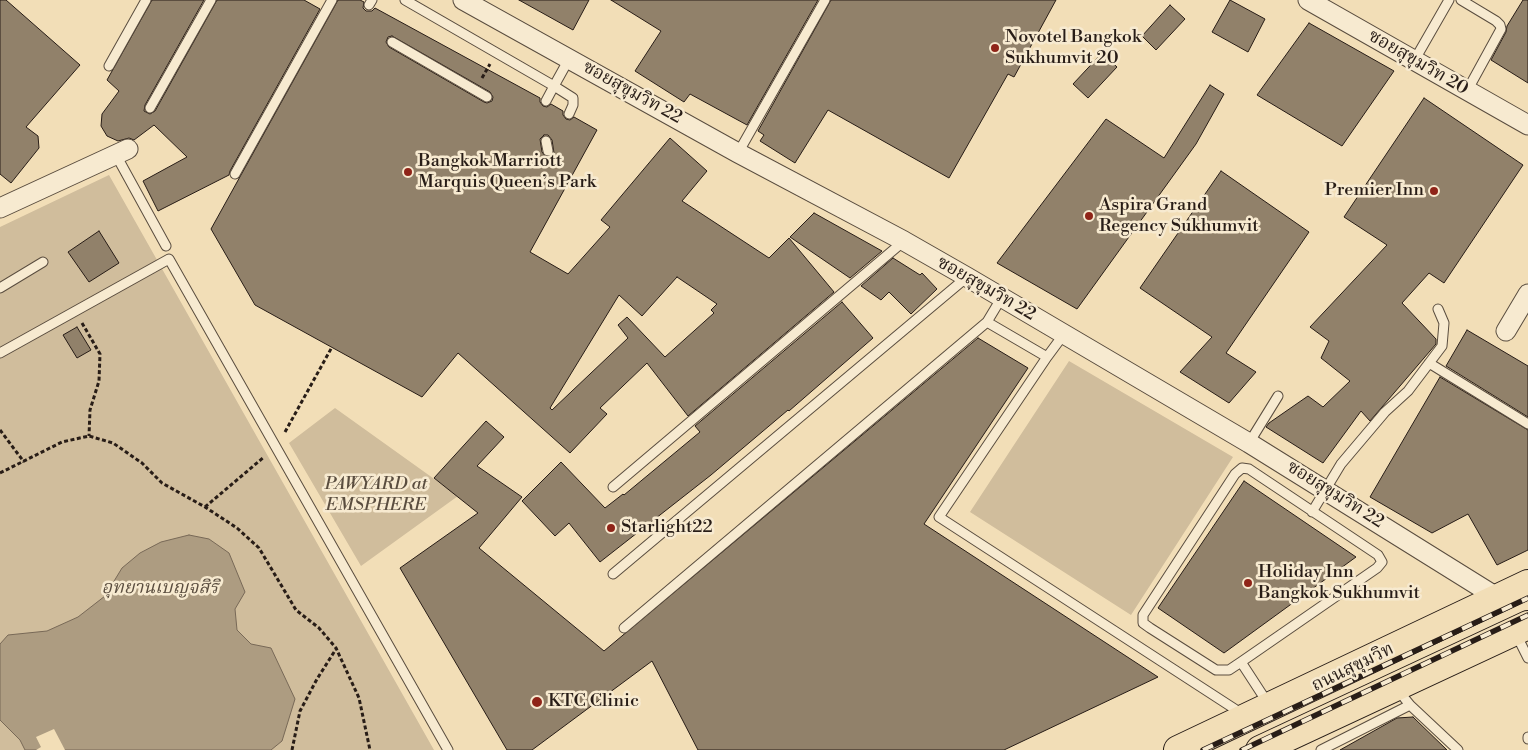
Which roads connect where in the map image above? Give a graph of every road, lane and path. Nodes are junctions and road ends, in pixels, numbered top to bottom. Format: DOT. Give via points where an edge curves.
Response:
graph roads {
  1 [pos="146,0"];
  2 [pos="211,0"];
  3 [pos="332,0"];
  4 [pos="405,0"];
  5 [pos="462,0"];
  6 [pos="825,0"];
  7 [pos="1308,0"];
  8 [pos="1449,0"];
  9 [pos="1461,0"];
  10 [pos="392,42"];
  11 [pos="570,58"];
  12 [pos="1414,61"];
  13 [pos="109,66"];
  14 [pos="554,86"];
  15 [pos="1467,91"];
  16 [pos="487,97"];
  17 [pos="546,102"];
  18 [pos="150,108"];
  19 [pos="569,114"];
  20 [pos="1528,125"];
  21 [pos="546,141"];
  22 [pos="548,151"];
  23 [pos="122,152"];
  24 [pos="738,153"];
  25 [pos="235,174"];
  26 [pos="0,208"];
  27 [pos="904,241"];
  28 [pos="166,246"];
  29 [pos="43,262"];
  30 [pos="967,277"];
  31 [pos="0,288"];
  32 [pos="1528,294"];
  33 [pos="1002,298"];
  34 [pos="1438,309"];
  35 [pos="75,311"];
  36 [pos="987,322"];
  37 [pos="1506,331"];
  38 [pos="1064,334"];
  39 [pos="332,347"];
  40 [pos="0,353"];
  41 [pos="1047,357"];
  42 [pos="1429,363"];
  43 [pos="1278,396"];
  44 [pos="1528,424"];
  45 [pos="0,430"];
  46 [pos="284,433"];
  47 [pos="89,436"];
  48 [pos="1249,443"];
  49 [pos="276,447"];
  50 [pos="24,462"];
  51 [pos="0,473"];
  52 [pos="613,486"];
  53 [pos="1325,489"];
  54 [pos="205,507"];
  55 [pos="1312,512"];
  56 [pos="613,574"];
  57 [pos="1528,584"];
  58 [pos="1498,598"];
  59 [pos="624,628"];
  60 [pos="1521,628"];
  61 [pos="336,648"];
  62 [pos="1528,658"];
  63 [pos="1241,662"];
  64 [pos="1403,696"];
  65 [pos="1259,712"];
  66 [pos="1182,749"];
  67 [pos="292,750"];
  68 [pos="370,750"];
  69 [pos="448,750"];
  70 [pos="1260,750"];
  71 [pos="1321,750"];
  72 [pos="1458,750"];
  1 -- 13 [label="lane"];
  2 -- 18 [label="lane"];
  3 -- 25 [label="lane"];
  4 -- 14 [label="lane"];
  5 -- 11 [label="street, ซอยสุขุมวิท 22"];
  6 -- 24 [label="lane"];
  7 -- 12 [label="street, ซอยสุขุมวิท 20"];
  8 -- 12 [label="lane"];
  9 -- 15 [label="lane" via="1496,21 1501,29"];
  10 -- 16 [label="lane"];
  11 -- 14 [label="lane"];
  11 -- 24 [label="street, ซอยสุขุมวิท 22"];
  12 -- 15 [label="street, ซอยสุขุมวิท 20"];
  14 -- 17 [label="lane"];
  14 -- 19 [label="lane" via="573,98"];
  15 -- 20 [label="street, ซอยสุขุมวิท 20"];
  21 -- 22 [label="lane"];
  23 -- 26 [label="street"];
  23 -- 28 [label="lane"];
  24 -- 27 [label="street, ซอยสุขุมวิท 22"];
  27 -- 30 [label="street, ซอยสุขุมวิท 22"];
  27 -- 52 [label="lane"];
  29 -- 31 [label="lane"];
  30 -- 33 [label="street, ซอยสุขุมวิท 22"];
  30 -- 56 [label="lane"];
  32 -- 37 [label="street"];
  33 -- 36 [label="lane"];
  33 -- 38 [label="street, ซอยสุขุมวิท 22"];
  34 -- 42 [label="lane" via="1444,323 1442,346"];
  35 -- 40 [label="lane"];
  35 -- 47 [label="path" via="100,354"];
  35 -- 49 [label="lane" via="169,259"];
  36 -- 41 [label="lane"];
  36 -- 59 [label="lane"];
  38 -- 41 [label="lane"];
  38 -- 48 [label="street, ซอยสุขุมวิท 22"];
  39 -- 46 [label="path"];
  41 -- 65 [label="lane" via="939,517 1179,673"];
  42 -- 44 [label="lane"];
  42 -- 53 [label="lane" via="1408,391 1385,412 1341,464"];
  43 -- 48 [label="lane"];
  45 -- 50 [label="path"];
  47 -- 50 [label="path" via="62,442"];
  47 -- 54 [label="path" via="113,443 142,463 162,483"];
  48 -- 53 [label="street, ซอยสุขุมวิท 22"];
  49 -- 54 [label="path"];
  49 -- 69 [label="lane"];
  50 -- 51 [label="path"];
  53 -- 55 [label="lane"];
  53 -- 58 [label="street, ซอยสุขุมวิท 22"];
  54 -- 61 [label="path" via="237,528 259,548 296,610 319,628"];
  55 -- 63 [label="lane" via="1378,555 1382,562 1378,568"];
  55 -- 63 [label="lane" via="1249,468 1242,468 1143,614 1143,623 1216,670 1230,670"];
  57 -- 58 [label="main road, ถนนสุขุมวิท"];
  58 -- 60 [label="main road"];
  58 -- 65 [label="main road, ถนนสุขุมวิท"];
  60 -- 62 [label="lane"];
  60 -- 64 [label="main road, ถนนสุขุมวิท"];
  61 -- 67 [label="path" via="300,711"];
  61 -- 68 [label="path" via="359,698"];
  63 -- 65 [label="lane"];
  64 -- 70 [label="main road, ถนนสุขุมวิท"];
  64 -- 71 [label="lane"];
  64 -- 72 [label="lane"];
  65 -- 66 [label="main road, ถนนสุขุมวิท"];
}
